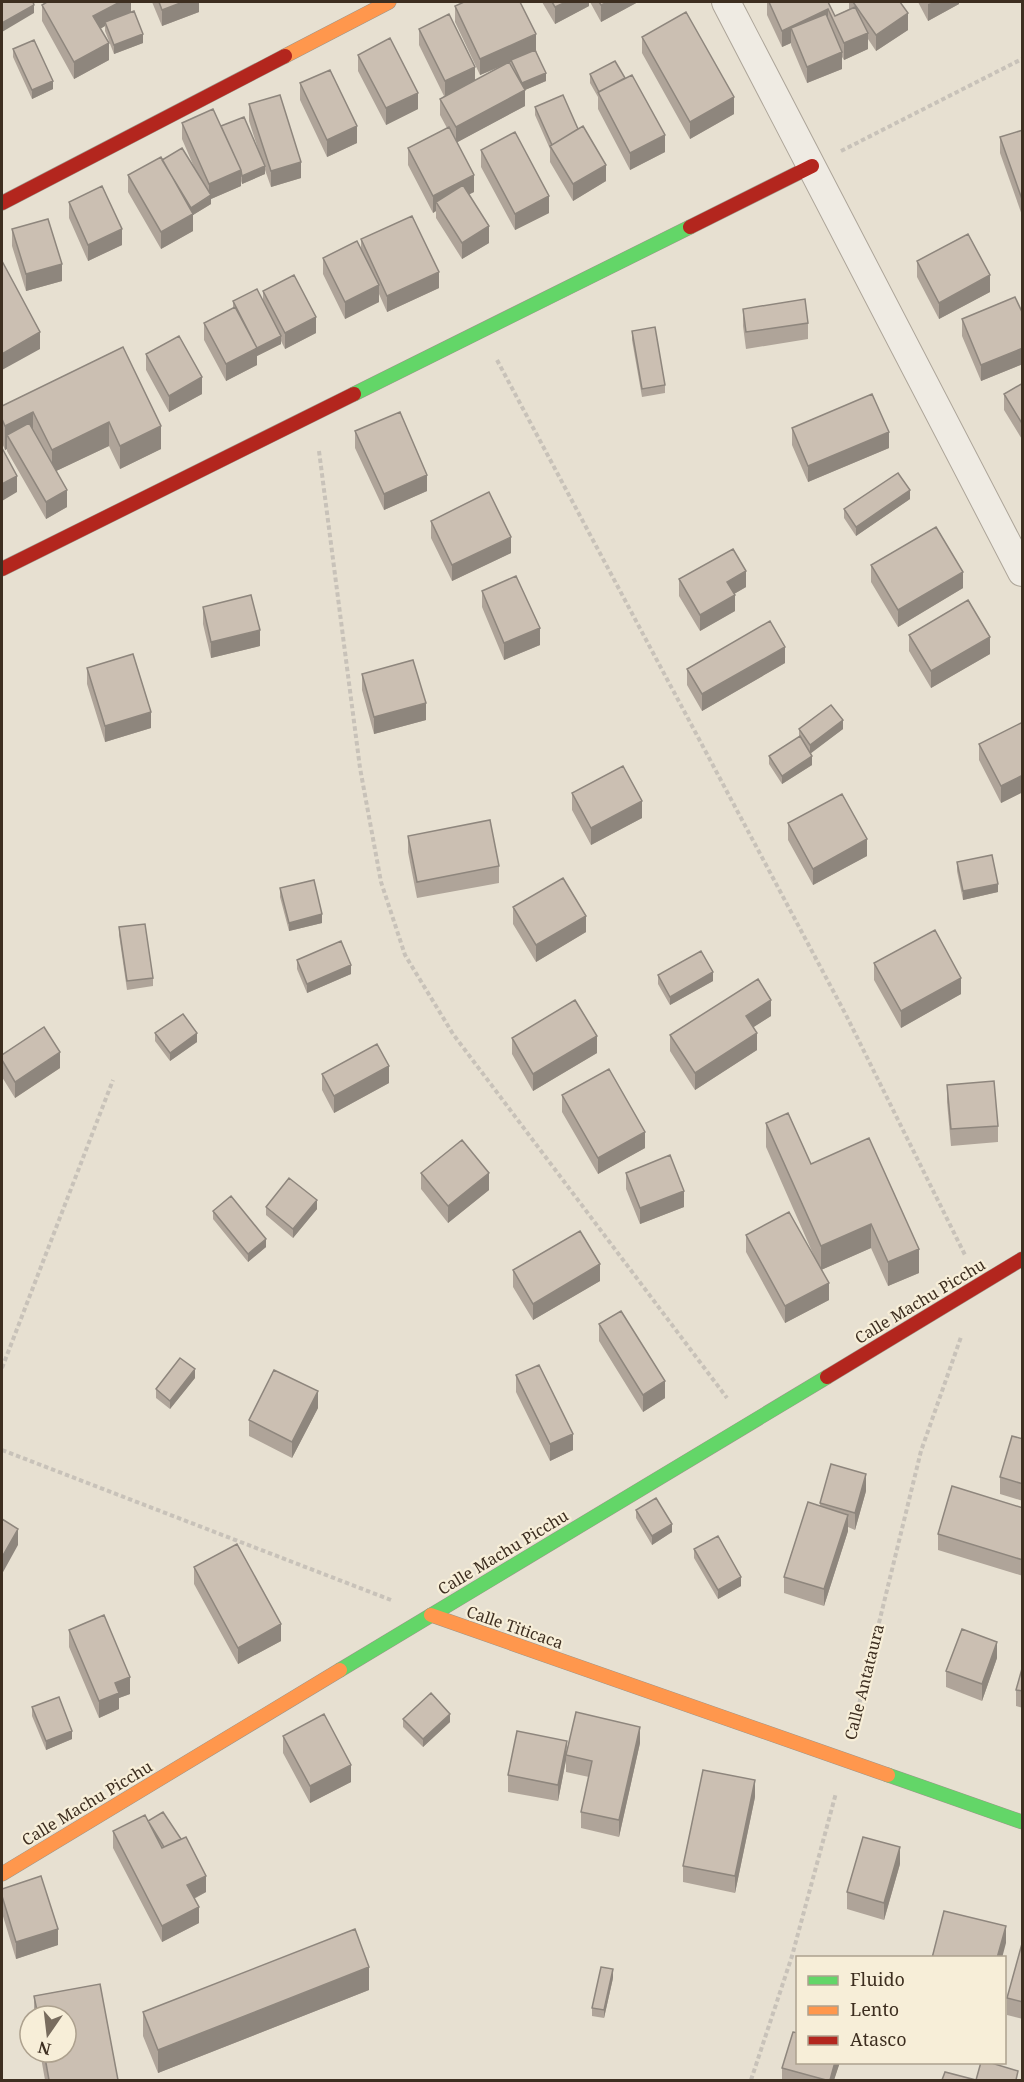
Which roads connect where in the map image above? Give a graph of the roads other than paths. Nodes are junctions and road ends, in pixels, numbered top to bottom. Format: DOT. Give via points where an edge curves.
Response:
graph roads {
  1 [pos="389,2"];
  2 [pos="726,2"];
  3 [pos="812,166"];
  4 [pos="2,202"];
  5 [pos="2,569"];
  6 [pos="1023,572"];
  7 [pos="1023,1259"];
  8 [pos="431,1615"];
  9 [pos="1023,1822"];
  10 [pos="2,1874"];
  1 -- 4 [label="street"];
  2 -- 3 [label="street"];
  3 -- 5 [label="street"];
  3 -- 6 [label="street"];
  7 -- 8 [label="street, Calle Machu Picchu"];
  8 -- 9 [label="street, Calle Titicaca"];
  8 -- 10 [label="street, Calle Machu Picchu"];
}
